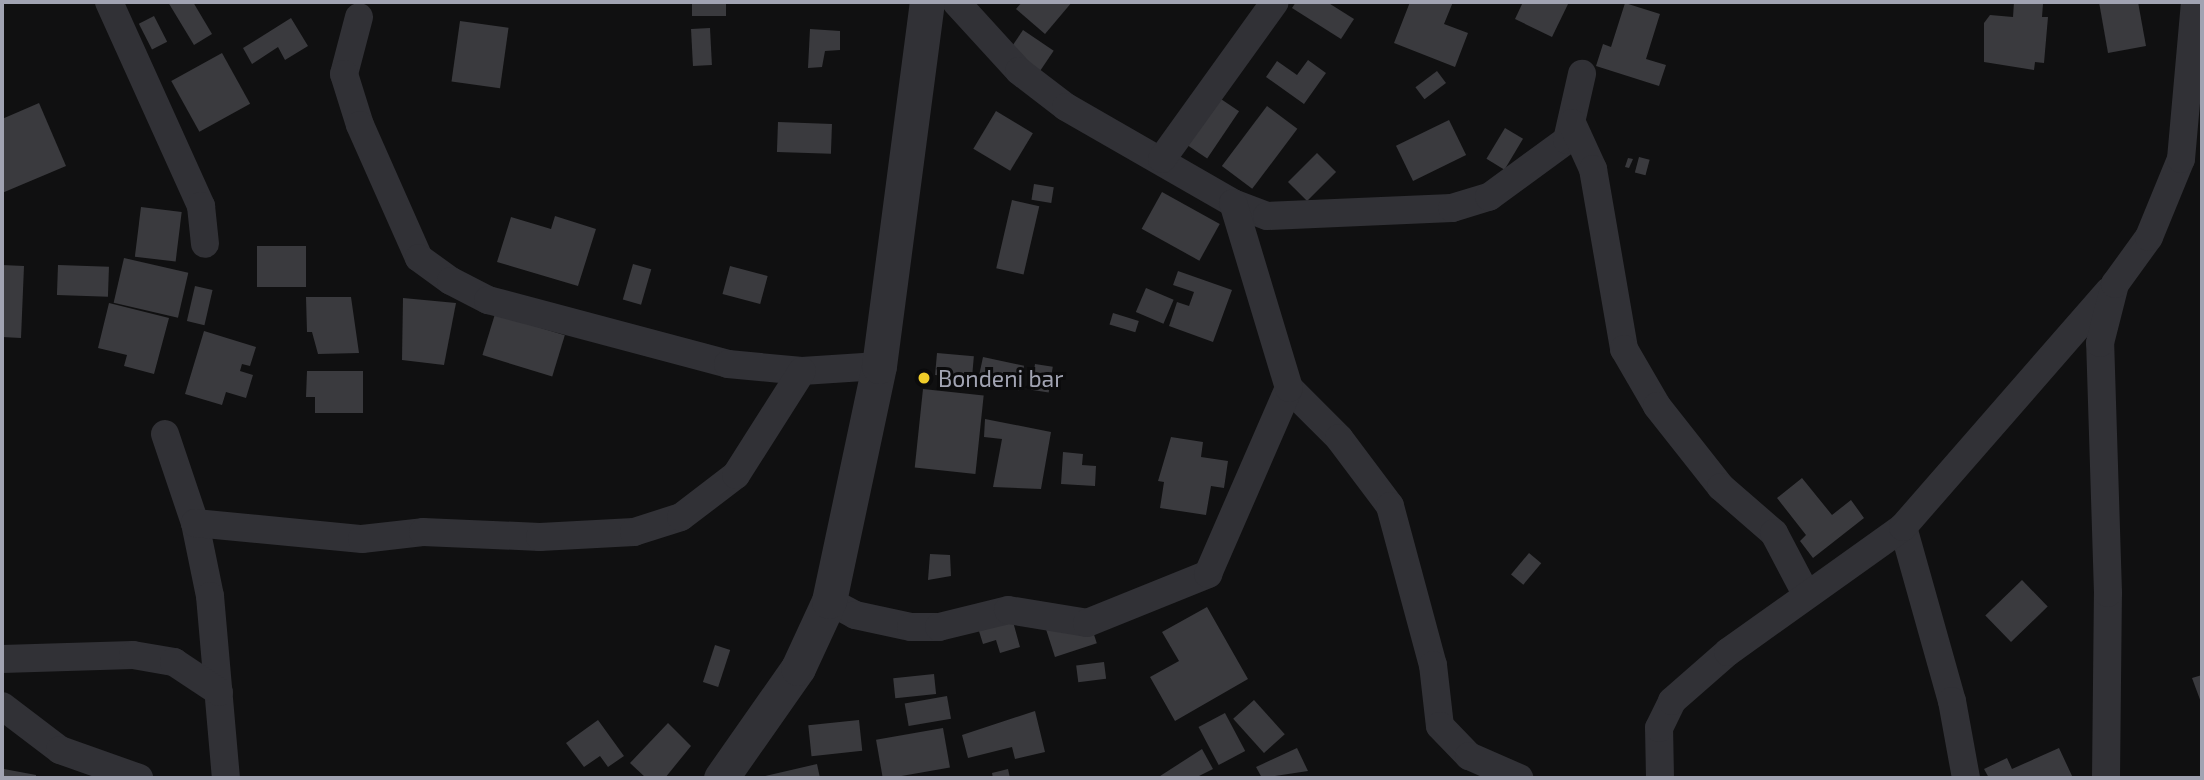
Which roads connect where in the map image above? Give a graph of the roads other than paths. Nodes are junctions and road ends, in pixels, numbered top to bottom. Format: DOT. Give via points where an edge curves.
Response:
graph roads {
  1 [pos="109,2"];
  2 [pos="927,2"];
  3 [pos="956,2"];
  4 [pos="1275,2"];
  5 [pos="2195,2"];
  6 [pos="359,17"];
  7 [pos="1582,74"];
  8 [pos="1572,123"];
  9 [pos="1162,159"];
  10 [pos="1233,203"];
  11 [pos="205,244"];
  12 [pos="2115,284"];
  13 [pos="880,366"];
  14 [pos="802,370"];
  15 [pos="1289,388"];
  16 [pos="165,434"];
  17 [pos="195,523"];
  18 [pos="1902,527"];
  19 [pos="1806,594"];
  20 [pos="829,601"];
  21 [pos="2,659"];
  22 [pos="219,692"];
  23 [pos="2,706"];
  24 [pos="139,778"];
  25 [pos="226,778"];
  26 [pos="722,778"];
  27 [pos="1519,778"];
  28 [pos="1660,778"];
  29 [pos="1966,778"];
  30 [pos="2106,778"];
  1 -- 11 [label="street" via="201,206"];
  2 -- 13 [label="street"];
  3 -- 9 [label="street" via="1018,71 1066,107"];
  4 -- 9 [label="street"];
  5 -- 12 [label="street" via="2181,159 2149,237"];
  6 -- 14 [label="street" via="344,74 394,213 419,258 488,300 569,324 727,364"];
  7 -- 8 [label="street"];
  8 -- 10 [label="street" via="1567,141 1542,164 1489,197 1452,208 1321,218 1267,216"];
  8 -- 19 [label="street" via="1593,169 1624,349 1657,406 1721,487 1774,533"];
  9 -- 10 [label="street"];
  10 -- 15 [label="street"];
  12 -- 18 [label="street"];
  12 -- 30 [label="street" via="2100,343 2099,397 2107,506"];
  13 -- 14 [label="street"];
  13 -- 20 [label="street"];
  14 -- 17 [label="street" via="736,475 681,517 634,532 540,537 423,532 362,539"];
  15 -- 20 [label="street" via="1220,553 1208,574 1184,588 1087,623 1007,610 939,627 911,627 855,615"];
  15 -- 27 [label="street" via="1339,438 1390,506 1433,665 1440,726 1469,756"];
  16 -- 17 [label="street"];
  17 -- 22 [label="street"];
  18 -- 19 [label="street"];
  18 -- 29 [label="street" via="1952,701"];
  19 -- 28 [label="street" via="1672,701 1659,728"];
  20 -- 26 [label="street" via="798,668"];
  21 -- 22 [label="street" via="133,655 174,662"];
  22 -- 25 [label="street"];
  23 -- 24 [label="street" via="60,750"];
}
